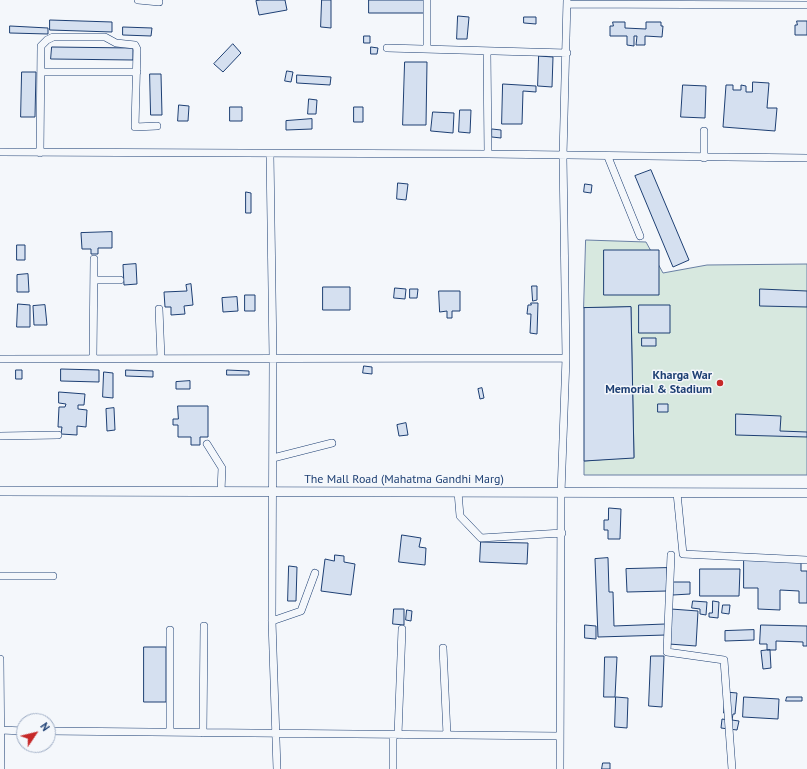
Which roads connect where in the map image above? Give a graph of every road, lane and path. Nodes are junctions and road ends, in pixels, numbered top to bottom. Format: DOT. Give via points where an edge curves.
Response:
graph roads {
  1 [pos="138,0"];
  2 [pos="427,0"];
  3 [pos="159,2"];
  4 [pos="567,2"];
  5 [pos="807,5"];
  6 [pos="387,48"];
  7 [pos="427,49"];
  8 [pos="487,50"];
  9 [pos="567,53"];
  10 [pos="42,72"];
  11 [pos="137,72"];
  12 [pos="157,126"];
  13 [pos="704,131"];
  14 [pos="0,152"];
  15 [pos="40,153"];
  16 [pos="270,154"];
  17 [pos="488,154"];
  18 [pos="563,156"];
  19 [pos="608,157"];
  20 [pos="704,158"];
  21 [pos="807,158"];
  22 [pos="640,236"];
  23 [pos="94,259"];
  24 [pos="94,280"];
  25 [pos="120,280"];
  26 [pos="159,309"];
  27 [pos="93,358"];
  28 [pos="161,358"];
  29 [pos="273,358"];
  30 [pos="566,358"];
  31 [pos="0,359"];
  32 [pos="58,435"];
  33 [pos="0,436"];
  34 [pos="332,443"];
  35 [pos="207,444"];
  36 [pos="273,458"];
  37 [pos="0,491"];
  38 [pos="221,491"];
  39 [pos="273,491"];
  40 [pos="458,492"];
  41 [pos="561,493"];
  42 [pos="677,493"];
  43 [pos="807,493"];
  44 [pos="562,532"];
  45 [pos="671,556"];
  46 [pos="807,560"];
  47 [pos="315,573"];
  48 [pos="0,576"];
  49 [pos="53,576"];
  50 [pos="272,621"];
  51 [pos="204,626"];
  52 [pos="402,629"];
  53 [pos="170,630"];
  54 [pos="443,648"];
  55 [pos="0,659"];
  56 [pos="0,730"];
  57 [pos="16,731"];
  58 [pos="56,731"];
  59 [pos="170,732"];
  60 [pos="203,733"];
  61 [pos="276,734"];
  62 [pos="396,735"];
  63 [pos="447,735"];
  64 [pos="560,736"];
  65 [pos="1,769"];
  66 [pos="277,769"];
  67 [pos="393,769"];
  68 [pos="560,769"];
  69 [pos="732,769"];
  1 -- 3 [label="street"];
  2 -- 7 [label="street"];
  4 -- 5 [label="street"];
  4 -- 9 [label="street"];
  6 -- 7 [label="street"];
  7 -- 8 [label="street"];
  8 -- 9 [label="street"];
  8 -- 17 [label="street"];
  9 -- 18 [label="street"];
  10 -- 11 [label="street"];
  10 -- 11 [label="street" via="41,46 53,37 105,37 116,43 135,45"];
  10 -- 15 [label="street"];
  11 -- 12 [label="street" via="135,127"];
  13 -- 20 [label="street"];
  14 -- 15 [label="street"];
  15 -- 16 [label="street"];
  16 -- 17 [label="street"];
  16 -- 29 [label="street"];
  17 -- 18 [label="street"];
  18 -- 19 [label="street"];
  18 -- 30 [label="street"];
  19 -- 20 [label="street"];
  19 -- 22 [label="street"];
  20 -- 21 [label="street"];
  23 -- 24 [label="street"];
  24 -- 25 [label="street"];
  24 -- 27 [label="street"];
  26 -- 28 [label="street"];
  27 -- 28 [label="street"];
  27 -- 31 [label="street"];
  28 -- 29 [label="street"];
  29 -- 30 [label="street"];
  29 -- 36 [label="street"];
  30 -- 41 [label="street"];
  32 -- 33 [label="street"];
  34 -- 36 [label="street"];
  35 -- 38 [label="street" via="222,468"];
  36 -- 39 [label="street"];
  37 -- 38 [label="street, The Mall Road (Mahatma Gandhi Marg)"];
  38 -- 39 [label="street, The Mall Road (Mahatma Gandhi Marg)"];
  39 -- 40 [label="street, The Mall Road (Mahatma Gandhi Marg)"];
  39 -- 50 [label="street"];
  40 -- 41 [label="street, The Mall Road (Mahatma Gandhi Marg)"];
  40 -- 44 [label="street" via="460,516 481,538"];
  41 -- 42 [label="street, The Mall Road (Mahatma Gandhi Marg)"];
  41 -- 44 [label="street"];
  42 -- 43 [label="street, The Mall Road (Mahatma Gandhi Marg)"];
  42 -- 46 [label="street" via="683,554"];
  44 -- 64 [label="street"];
  45 -- 69 [label="street" via="667,652 724,660"];
  47 -- 50 [label="street" via="301,611"];
  48 -- 49 [label="street"];
  50 -- 61 [label="street"];
  51 -- 60 [label="street"];
  52 -- 62 [label="street"];
  53 -- 59 [label="street"];
  54 -- 63 [label="street"];
  55 -- 56 [label="street"];
  56 -- 57 [label="street"];
  56 -- 65 [label="street"];
  58 -- 59 [label="street"];
  59 -- 60 [label="street"];
  60 -- 61 [label="street"];
  61 -- 62 [label="street"];
  61 -- 66 [label="street"];
  62 -- 63 [label="street"];
  62 -- 67 [label="street"];
  63 -- 64 [label="street"];
  64 -- 68 [label="street"];
}
